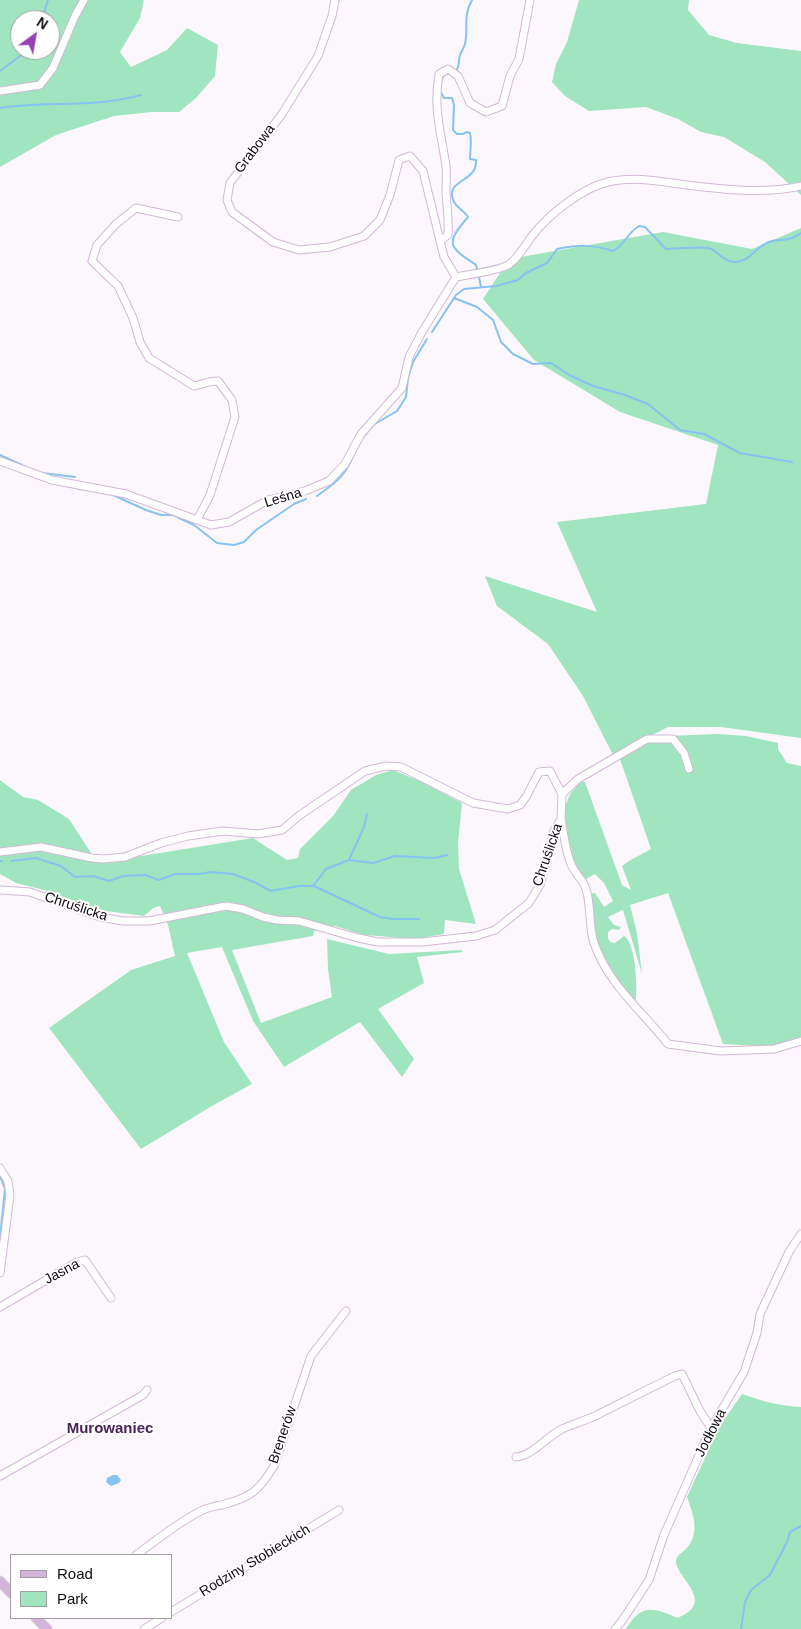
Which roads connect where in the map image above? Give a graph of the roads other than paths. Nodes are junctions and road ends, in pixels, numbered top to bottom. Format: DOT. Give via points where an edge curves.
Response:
graph roads {
  1 [pos="84,0"];
  2 [pos="335,0"];
  3 [pos="530,0"];
  4 [pos="0,91"];
  5 [pos="801,186"];
  6 [pos="178,218"];
  7 [pos="440,241"];
  8 [pos="455,274"];
  9 [pos="0,462"];
  10 [pos="197,520"];
  11 [pos="690,769"];
  12 [pos="562,794"];
  13 [pos="561,819"];
  14 [pos="0,852"];
  15 [pos="0,890"];
  16 [pos="801,1041"];
  17 [pos="0,1168"];
  18 [pos="801,1234"];
  19 [pos="0,1273"];
  20 [pos="111,1298"];
  21 [pos="0,1308"];
  22 [pos="346,1312"];
  23 [pos="147,1390"];
  24 [pos="711,1428"];
  25 [pos="516,1457"];
  26 [pos="0,1476"];
  27 [pos="339,1510"];
  28 [pos="137,1554"];
  29 [pos="0,1581"];
  30 [pos="10,1592"];
  31 [pos="172,1611"];
  32 [pos="160,1619"];
  33 [pos="144,1629"];
  34 [pos="615,1629"];
  1 -- 4 [label="street" via="53,68 40,85"];
  2 -- 7 [label="street, Grabowa" via="318,56 282,114 230,183 227,200 232,212 273,242 299,250 330,247 364,236 380,220 399,160 410,156 423,171"];
  3 -- 7 [label="street" via="519,59 510,76 502,106 486,112 470,103 458,76 448,69 438,74 438,129 446,167 449,216 448,235"];
  5 -- 8 [label="street" via="779,191 734,190 650,180 607,182 554,212 508,266"];
  6 -- 10 [label="street" via="136,208 97,245 92,261 118,286 149,358 194,386 218,381 232,400 235,417 210,495"];
  7 -- 8 [label="street, Grabowa" via="444,257"];
  8 -- 10 [label="street, Leśna" via="409,357 402,388 361,434 345,464 330,481 305,492 268,500 229,522 211,525"];
  9 -- 10 [label="street, Leśna" via="52,480 126,494"];
  11 -- 12 [label="street" via="684,753 672,739 647,739 578,779"];
  12 -- 13 [label="street, Chruślicka"];
  12 -- 14 [label="street, Chruślicka" via="550,771 539,772 520,805 508,809 473,803 401,767 386,766 365,771 282,830 258,834 223,831 188,836 125,856 103,859 41,847"];
  13 -- 15 [label="street, Chruślicka" via="554,831 540,885 529,903 495,930 476,936 422,942 378,942 226,906 148,921 123,921 100,917 30,892"];
  13 -- 16 [label="street" via="571,864 585,886 594,942 602,961 628,1000 668,1044 722,1051 774,1049"];
  17 -- 19 [label="street" via="8,1181 10,1194"];
  18 -- 24 [label="street, Jodłowa" via="788,1252 760,1314 744,1372"];
  20 -- 21 [label="street, Jasna" via="85,1260"];
  22 -- 28 [label="street, Brenerów" via="311,1356 274,1466 265,1481 238,1501 205,1509 186,1519"];
  23 -- 26 [label="street"];
  24 -- 25 [label="street" via="682,1374 562,1429 531,1452"];
  24 -- 34 [label="street, Jodłowa" via="664,1534 649,1580"];
  27 -- 31 [label="street, Rodziny Stobieckich"];
  29 -- 30 [label="main road"];
  32 -- 33 [label="street"];
}
